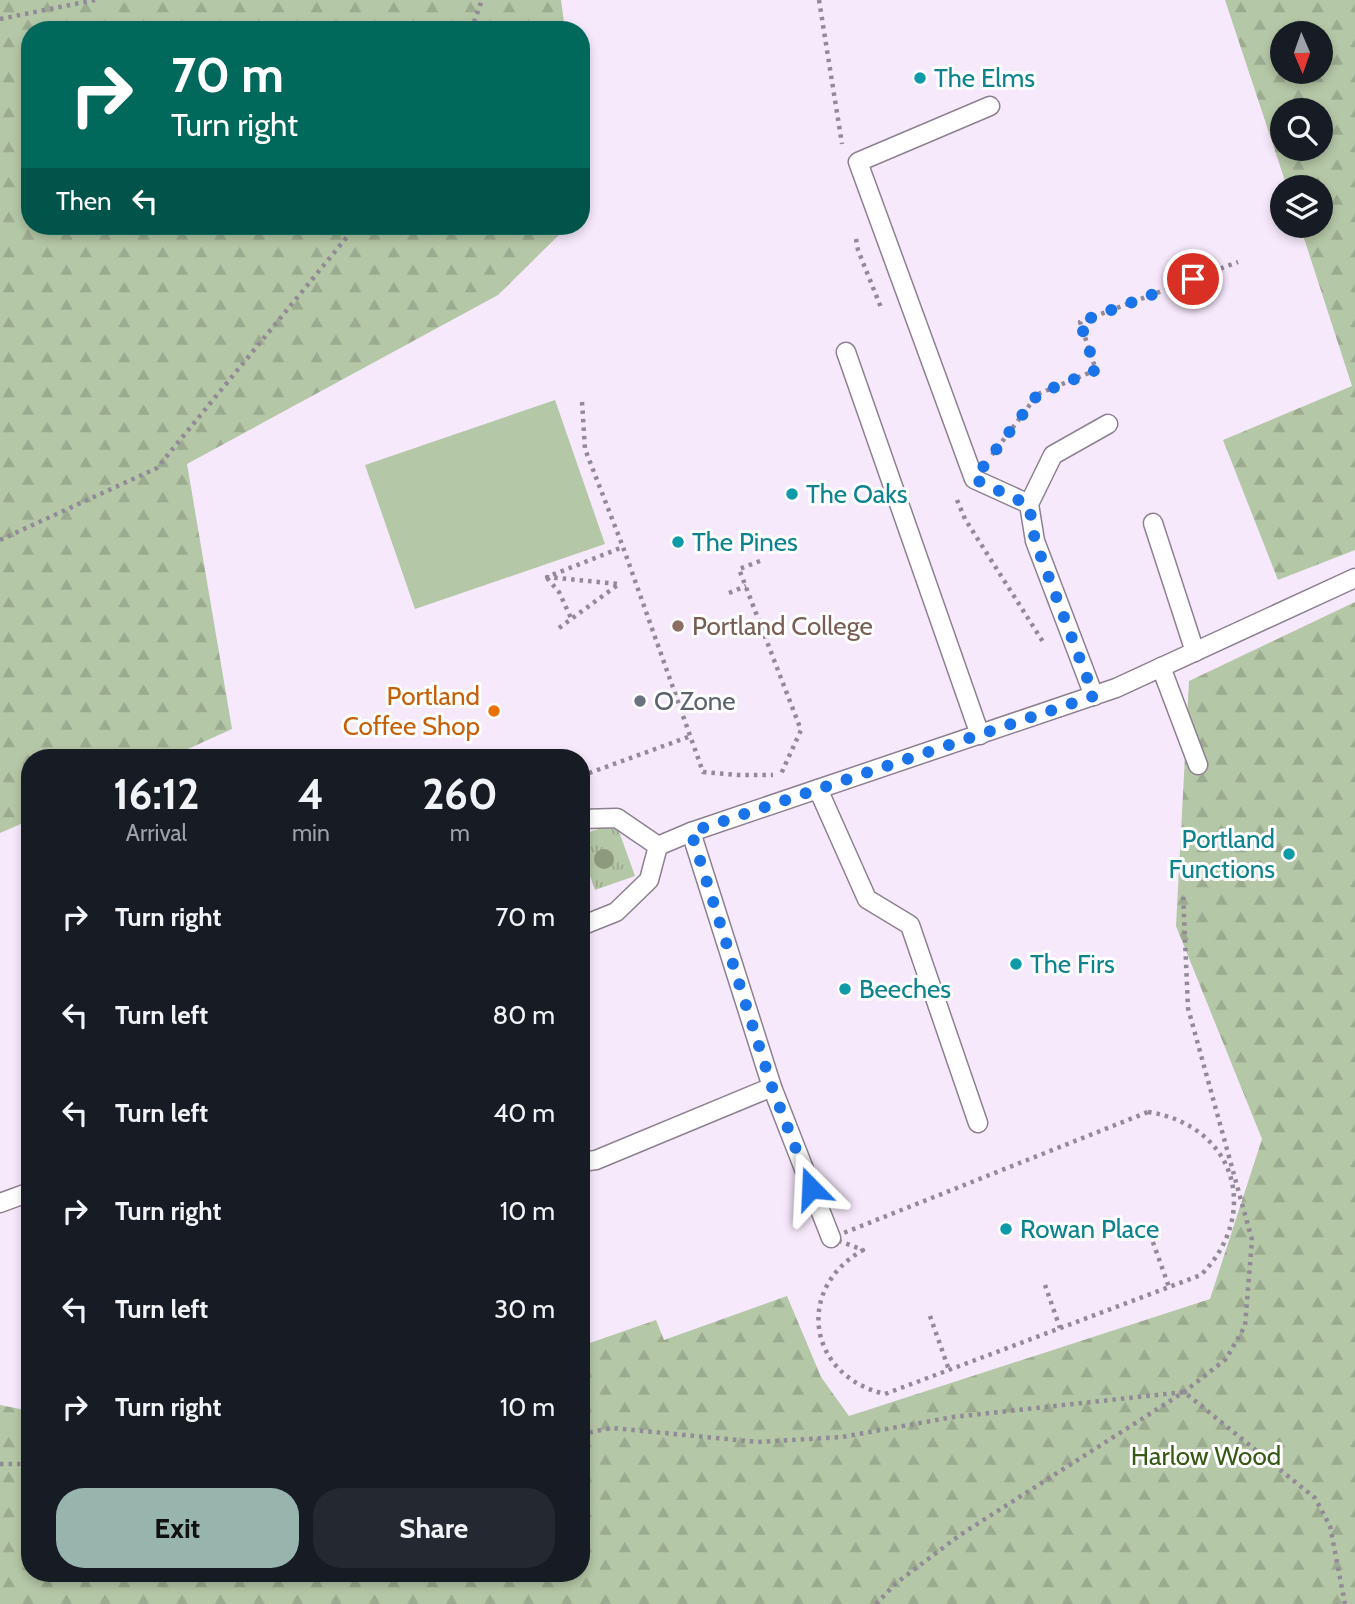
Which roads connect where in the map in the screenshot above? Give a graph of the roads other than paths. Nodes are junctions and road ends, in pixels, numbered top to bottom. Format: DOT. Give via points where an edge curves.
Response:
graph roads {
  1 [pos="990,106"];
  2 [pos="846,352"];
  3 [pos="1108,424"];
  4 [pos="1029,505"];
  5 [pos="1153,523"];
  6 [pos="1355,578"];
  7 [pos="1195,652"];
  8 [pos="1161,667"];
  9 [pos="1094,696"];
  10 [pos="980,734"];
  11 [pos="1198,765"];
  12 [pos="818,789"];
  13 [pos="590,819"];
  14 [pos="691,832"];
  15 [pos="658,846"];
  16 [pos="590,922"];
  17 [pos="772,1087"];
  18 [pos="978,1123"];
  19 [pos="590,1161"];
  20 [pos="21,1195"];
  21 [pos="0,1203"];
  22 [pos="831,1238"];
  1 -- 4 [label="lane" via="858,162 974,479"];
  2 -- 10 [label="lane"];
  3 -- 4 [label="lane" via="1053,455"];
  4 -- 9 [label="lane" via="1035,541"];
  5 -- 7 [label="lane"];
  6 -- 7 [label="lane"];
  7 -- 8 [label="lane"];
  8 -- 9 [label="lane"];
  8 -- 11 [label="lane"];
  9 -- 10 [label="lane"];
  10 -- 12 [label="lane"];
  12 -- 14 [label="lane"];
  12 -- 18 [label="lane" via="867,899 910,925"];
  13 -- 15 [label="lane" via="617,818"];
  14 -- 15 [label="lane"];
  14 -- 17 [label="lane"];
  15 -- 16 [label="lane" via="649,880 616,912"];
  17 -- 19 [label="lane"];
  17 -- 22 [label="lane"];
  20 -- 21 [label="lane"];
}
